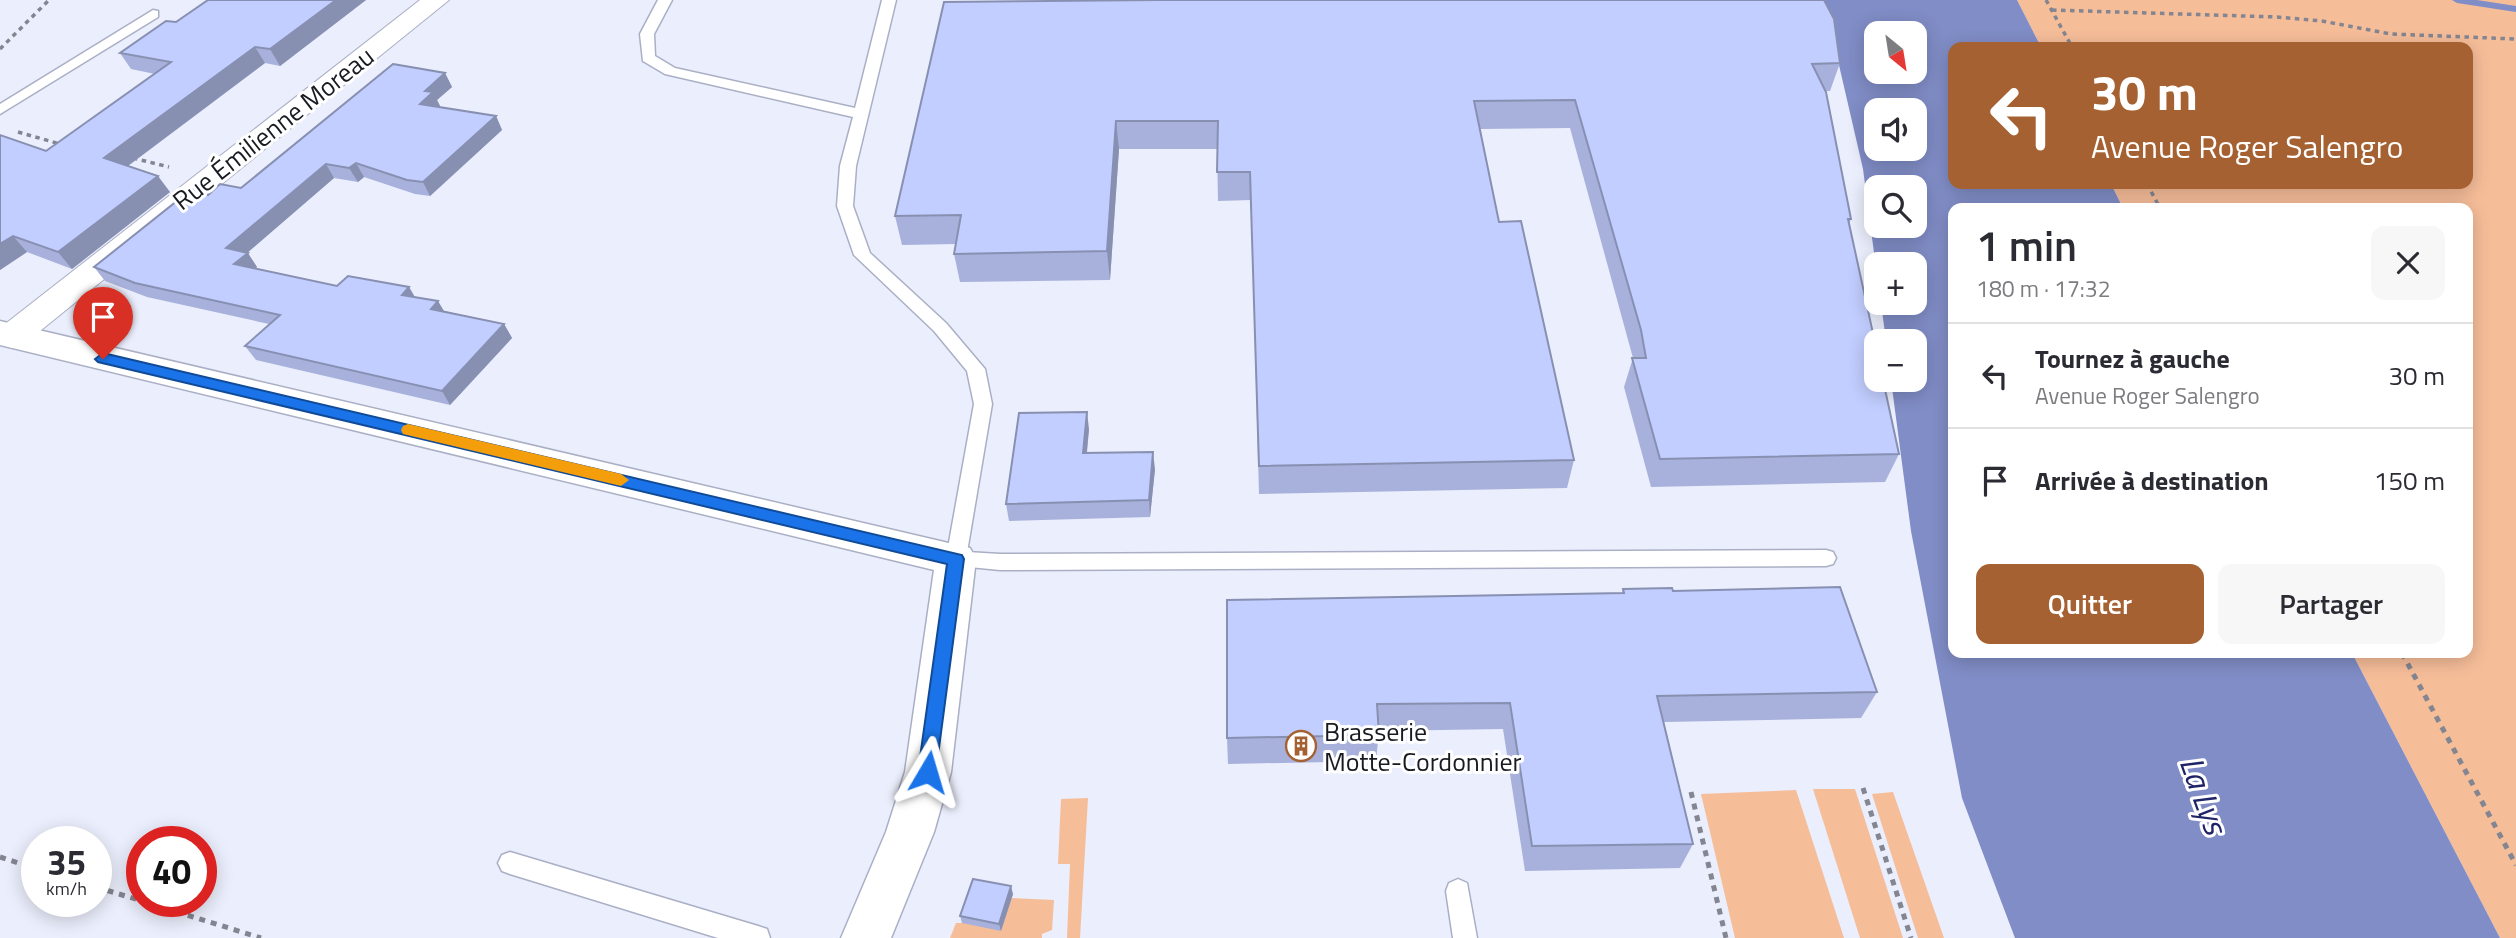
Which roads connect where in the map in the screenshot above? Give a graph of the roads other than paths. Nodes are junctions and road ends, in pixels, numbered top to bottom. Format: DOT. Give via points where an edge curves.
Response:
graph roads {
  1 [pos="436,0"];
  2 [pos="665,0"];
  3 [pos="889,0"];
  4 [pos="153,14"];
  5 [pos="0,110"];
  6 [pos="860,114"];
  7 [pos="8,341"];
  8 [pos="1826,558"];
  9 [pos="956,559"];
  10 [pos="510,863"];
  11 [pos="1458,891"];
  12 [pos="758,938"];
  13 [pos="866,938"];
  14 [pos="1465,938"];
  1 -- 7 [label="street, Rue Émilienne Moreau"];
  2 -- 6 [label="lane" via="647,34 648,58 670,71"];
  3 -- 6 [label="lane"];
  4 -- 5 [label="lane"];
  6 -- 9 [label="lane" via="845,206 862,255 940,327 976,369 983,404"];
  7 -- 9 [label="street"];
  8 -- 9 [label="lane"];
  9 -- 13 [label="street" via="928,772 910,832"];
  10 -- 12 [label="lane"];
  11 -- 14 [label="lane"];
}
